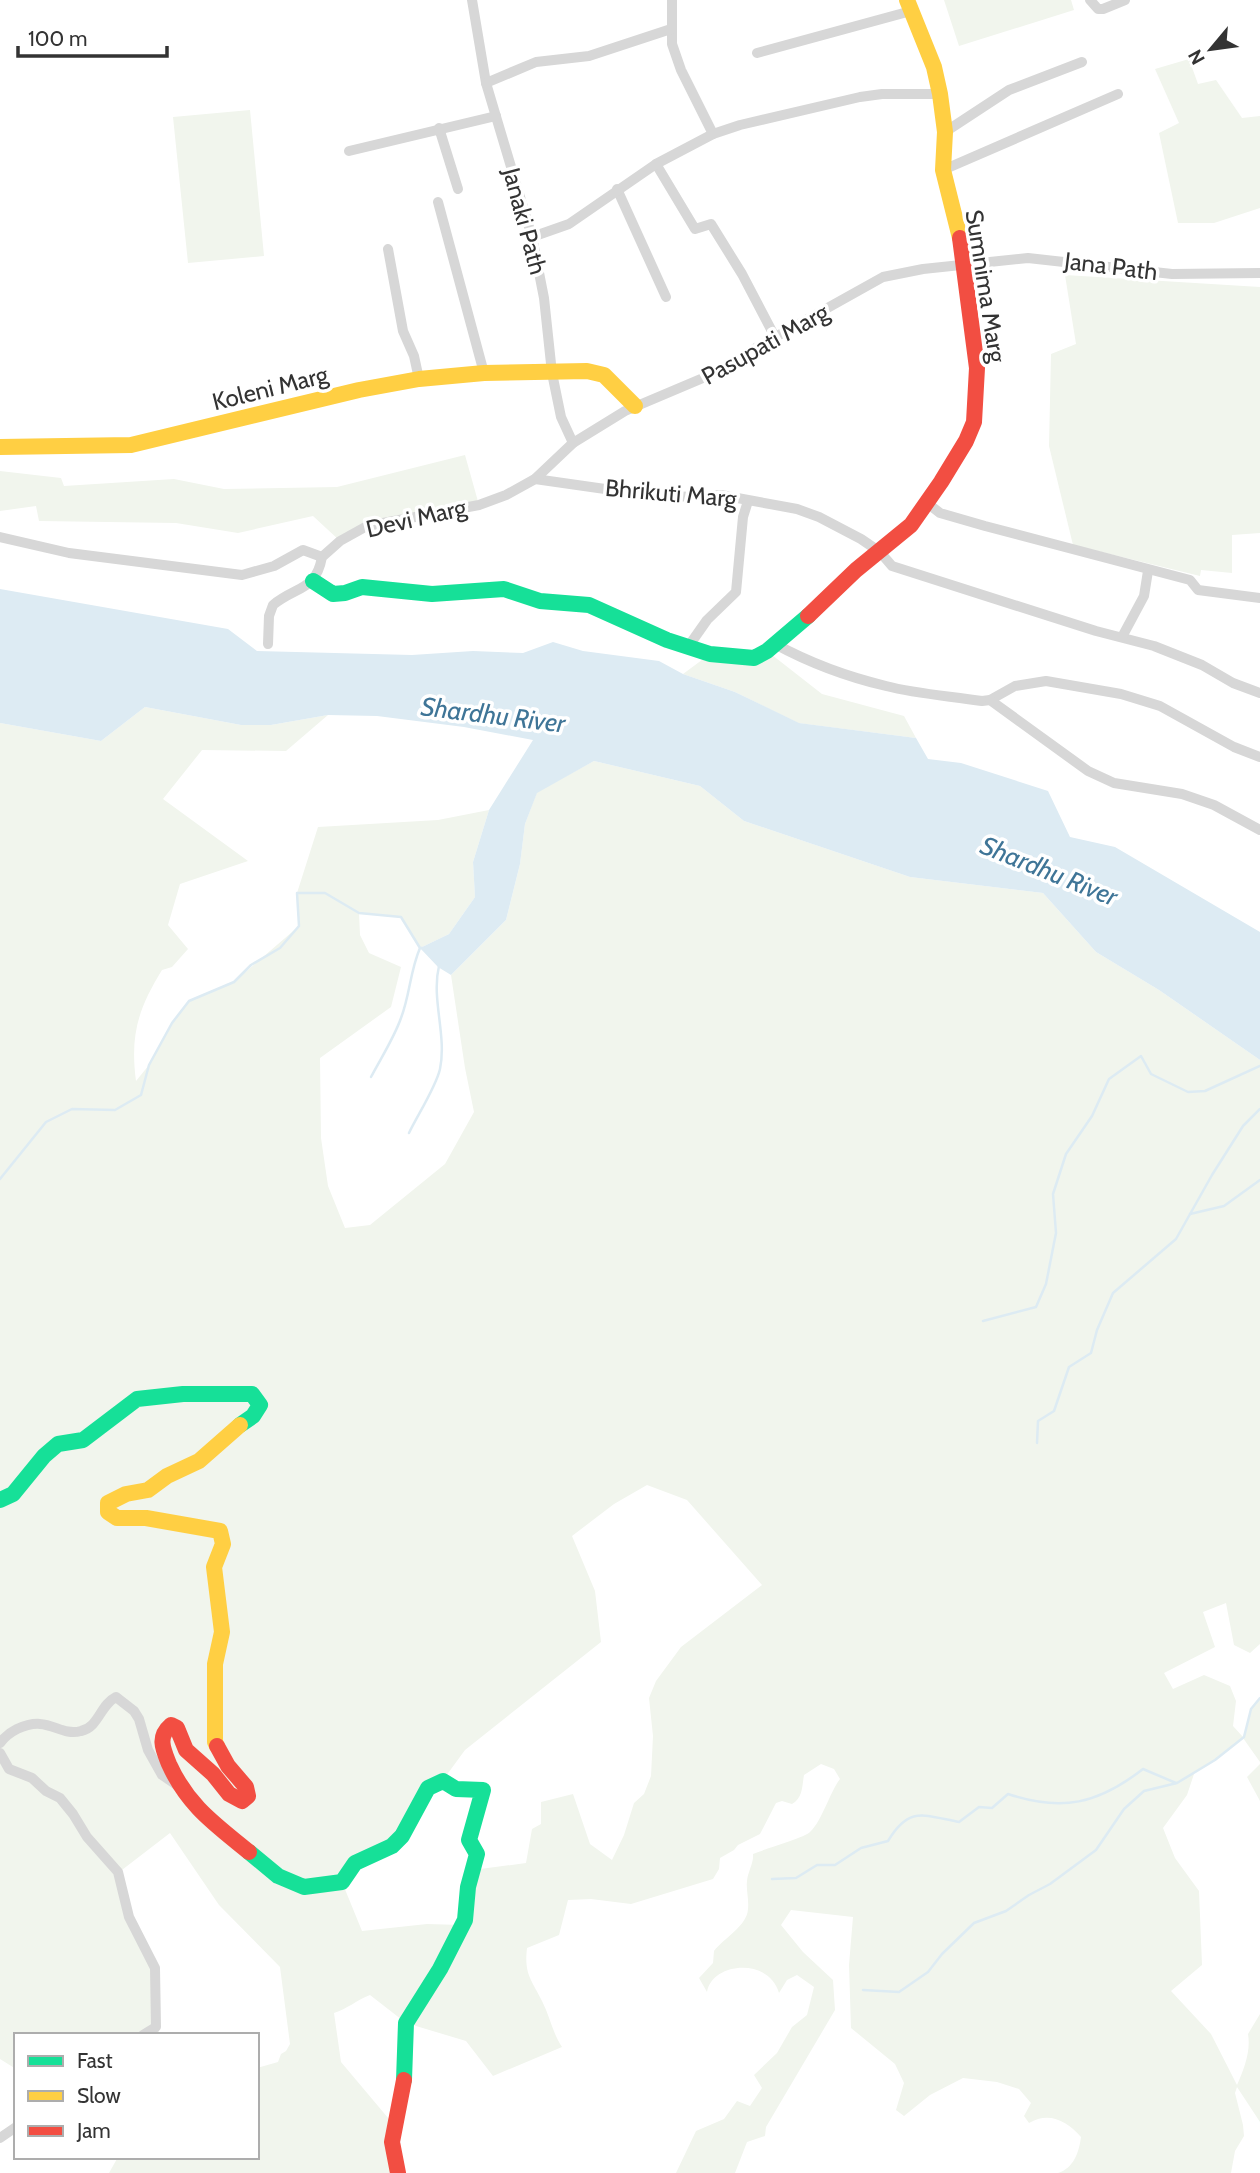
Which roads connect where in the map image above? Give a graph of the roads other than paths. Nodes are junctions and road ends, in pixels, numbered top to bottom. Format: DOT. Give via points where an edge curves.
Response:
graph roads {
  1 [pos="472,0"];
  2 [pos="672,0"];
  3 [pos="1090,0"];
  4 [pos="1125,0"];
  5 [pos="909,5"];
  6 [pos="671,29"];
  7 [pos="757,53"];
  8 [pos="1082,62"];
  9 [pos="486,83"];
  10 [pos="940,94"];
  11 [pos="1118,94"];
  12 [pos="496,116"];
  13 [pos="439,128"];
  14 [pos="945,132"];
  15 [pos="713,134"];
  16 [pos="349,151"];
  17 [pos="656,164"];
  18 [pos="943,170"];
  19 [pos="458,189"];
  20 [pos="617,189"];
  21 [pos="438,202"];
  22 [pos="532,237"];
  23 [pos="388,249"];
  24 [pos="963,264"];
  25 [pos="1260,273"];
  26 [pos="666,297"];
  27 [pos="775,337"];
  28 [pos="484,373"];
  29 [pos="552,373"];
  30 [pos="419,379"];
  31 [pos="635,406"];
  32 [pos="573,443"];
  33 [pos="0,447"];
  34 [pos="535,478"];
  35 [pos="748,500"];
  36 [pos="927,503"];
  37 [pos="0,537"];
  38 [pos="880,552"];
  39 [pos="322,556"];
  40 [pos="1148,570"];
  41 [pos="313,582"];
  42 [pos="1260,598"];
  43 [pos="1122,637"];
  44 [pos="268,644"];
  45 [pos="775,644"];
  46 [pos="688,647"];
  47 [pos="1260,693"];
  48 [pos="990,699"];
  49 [pos="1260,757"];
  50 [pos="1260,830"];
  51 [pos="0,1500"];
  52 [pos="0,1743"];
  53 [pos="0,1752"];
  54 [pos="180,1787"];
  55 [pos="146,2033"];
  56 [pos="398,2173"];
  1 -- 9 [label="street, Janaki Path"];
  2 -- 6 [label="street"];
  3 -- 4 [label="street" via="1103,9"];
  5 -- 7 [label="street"];
  5 -- 10 [label="street, Sumnima Marg"];
  6 -- 9 [label="street" via="589,56 536,62"];
  6 -- 15 [label="street" via="681,69"];
  8 -- 14 [label="street" via="1009,90"];
  9 -- 12 [label="street, Janaki Path"];
  10 -- 14 [label="street, Sumnima Marg"];
  10 -- 15 [label="street" via="860,97"];
  11 -- 18 [label="street"];
  12 -- 13 [label="street"];
  12 -- 22 [label="street, Janaki Path"];
  13 -- 16 [label="street"];
  13 -- 19 [label="street"];
  14 -- 18 [label="street, Sumnima Marg"];
  15 -- 17 [label="street"];
  17 -- 20 [label="street"];
  17 -- 27 [label="street" via="695,229 711,224"];
  18 -- 24 [label="street, Sumnima Marg"];
  20 -- 22 [label="street" via="569,224"];
  20 -- 26 [label="street"];
  21 -- 28 [label="street"];
  22 -- 29 [label="street, Janaki Path"];
  23 -- 30 [label="street" via="403,331"];
  24 -- 25 [label="street, Jana Path" via="1028,258 1172,274"];
  24 -- 27 [label="street, Pasupati Marg" via="883,277"];
  24 -- 36 [label="street, Sumnima Marg" via="977,368 974,422"];
  27 -- 31 [label="street, Pasupati Marg" via="701,381"];
  28 -- 29 [label="street, Koleni Marg"];
  28 -- 30 [label="street, Koleni Marg"];
  29 -- 31 [label="street, Koleni Marg" via="604,375"];
  29 -- 32 [label="street, Janaki Path" via="561,417"];
  30 -- 33 [label="street, Koleni Marg" via="131,445"];
  31 -- 32 [label="street, Pasupati Marg"];
  32 -- 34 [label="street"];
  34 -- 35 [label="street, Bhrikuti Marg" via="640,494 722,495"];
  34 -- 39 [label="street, Devi Marg" via="479,505 367,526"];
  35 -- 38 [label="street, Bhrikuti Marg" via="819,517"];
  35 -- 46 [label="street" via="736,592"];
  36 -- 38 [label="street, Sumnima Marg" via="911,525"];
  36 -- 40 [label="street" via="940,513"];
  37 -- 39 [label="street" via="69,553 242,575 274,566 303,550"];
  38 -- 43 [label="street, Bhrikuti Marg" via="892,566 917,575"];
  38 -- 45 [label="street, Sumnima Marg"];
  39 -- 41 [label="street"];
  40 -- 42 [label="street" via="1190,580 1198,590"];
  40 -- 43 [label="street" via="1144,596"];
  41 -- 44 [label="street" via="273,605"];
  41 -- 46 [label="street, Sumnima Marg" via="333,594 362,587 432,594 505,589 540,601 589,604"];
  43 -- 47 [label="street, Bhrikuti Marg" via="1182,657"];
  45 -- 46 [label="street, Sumnima Marg" via="754,658"];
  45 -- 48 [label="street" via="804,660 886,686"];
  48 -- 49 [label="street" via="1015,685 1046,681 1121,694 1160,706"];
  48 -- 50 [label="street" via="1088,771 1114,783 1182,794"];
  51 -- 54 [label="street" via="13,1494 58,1444 83,1440 137,1399 252,1394 260,1405 199,1461 148,1490 108,1503 108,1512 117,1518 146,1518 220,1531 223,1544 214,1567 222,1632 215,1664 215,1742 248,1796 242,1801 229,1794 186,1750 177,1728 171,1725 161,1742"];
  52 -- 54 [label="street" via="6,1734 39,1722 82,1731 96,1722 105,1704 116,1697 139,1719 162,1775"];
  53 -- 55 [label="street" via="9,1769 32,1778 60,1798 118,1872 129,1917 155,1968 156,2027"];
  54 -- 56 [label="street" via="201,1812 258,1861 304,1887 342,1882 355,1863 393,1846 428,1788 443,1781 456,1789 483,1790 469,1840 477,1854 465,1920 406,2023 404,2080 392,2142"];
}
